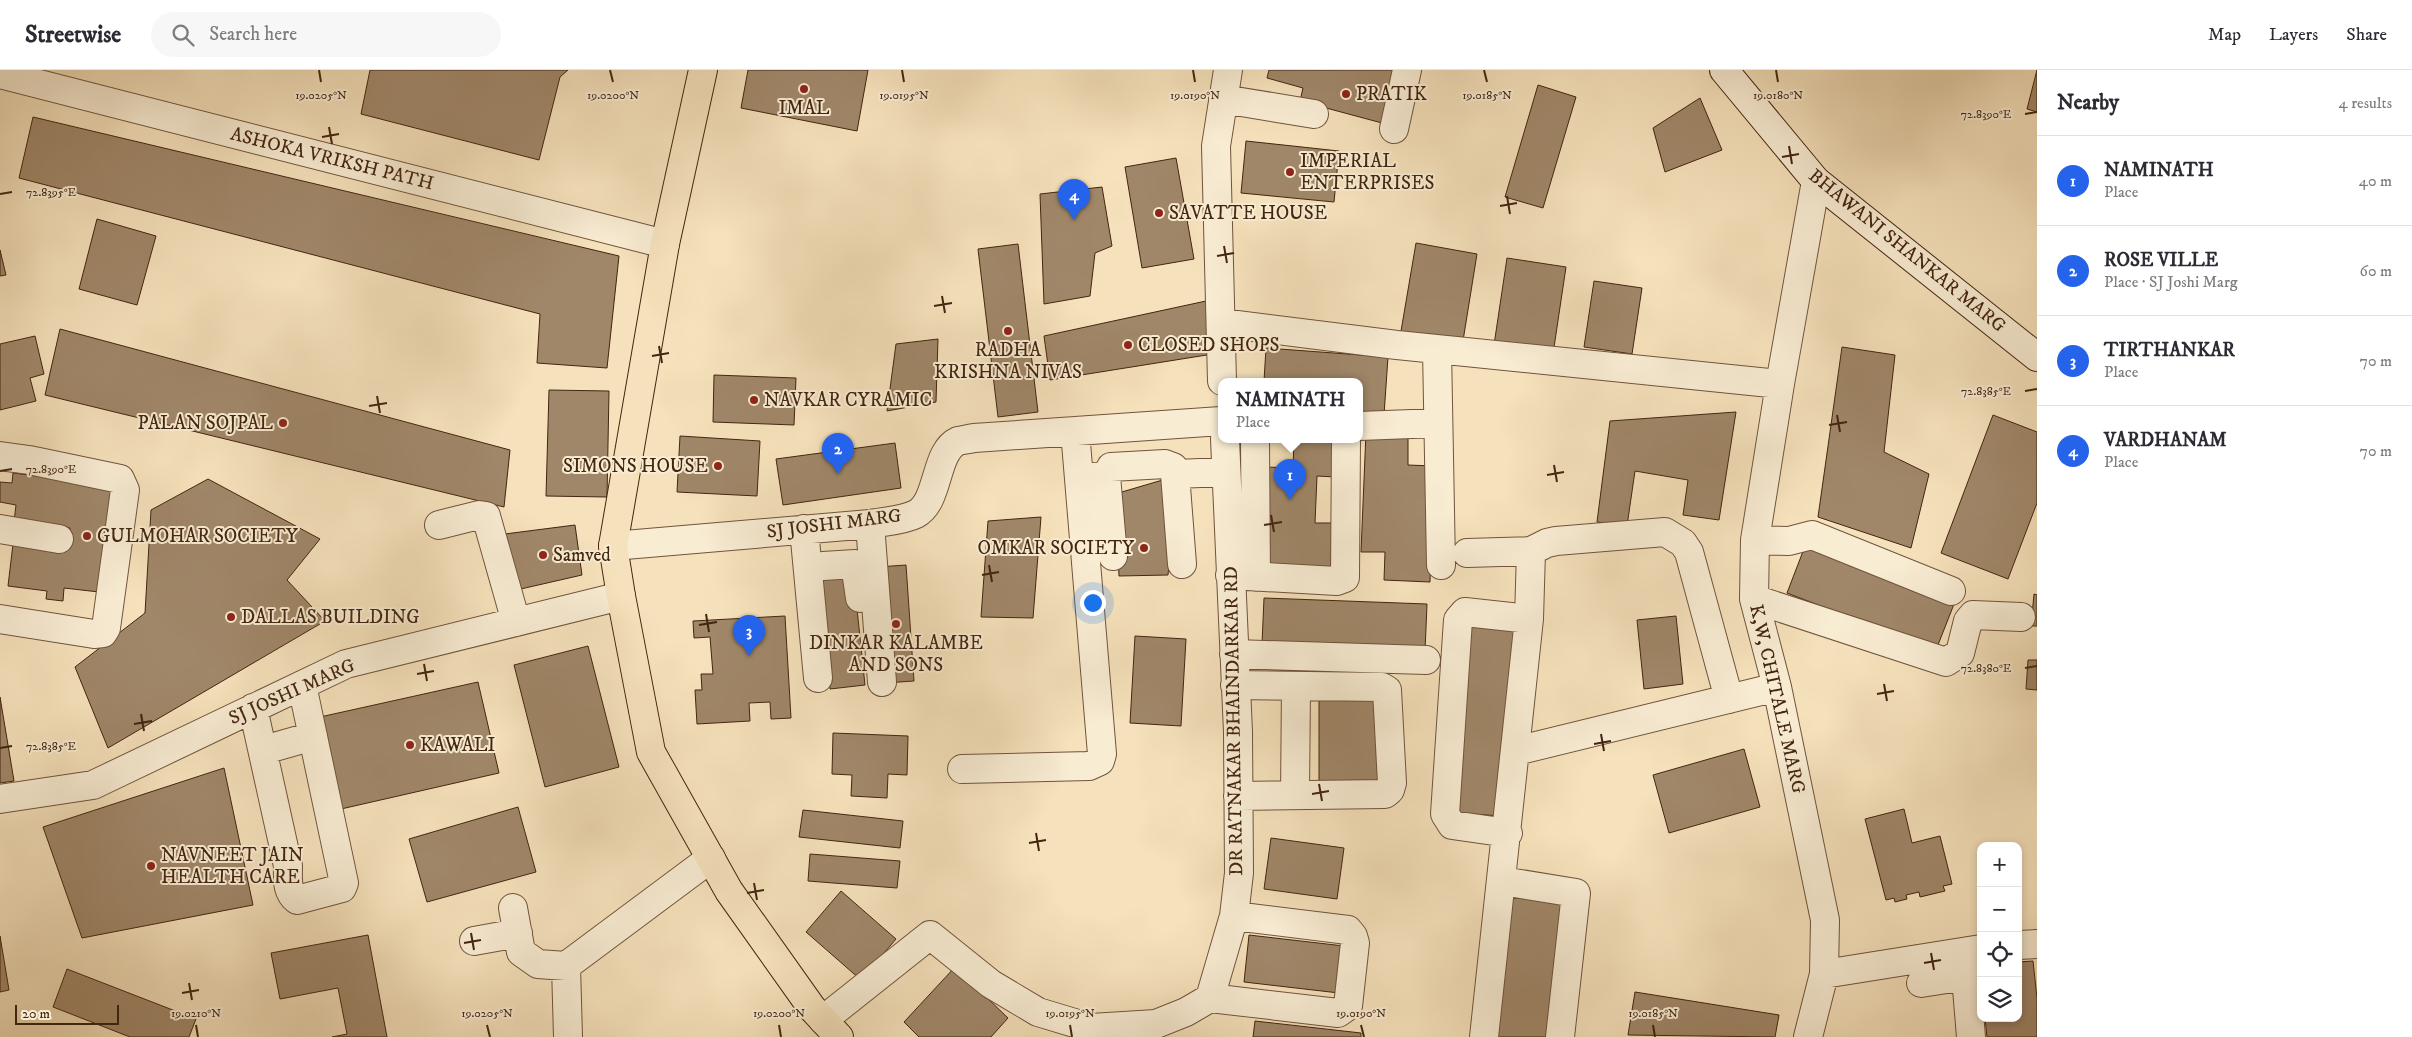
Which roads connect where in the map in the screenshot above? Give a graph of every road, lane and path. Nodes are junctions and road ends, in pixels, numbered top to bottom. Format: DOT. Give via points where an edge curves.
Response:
graph roads {
  1 [pos="703,70"];
  2 [pos="1228,70"];
  3 [pos="1408,70"];
  4 [pos="1724,70"];
  5 [pos="0,74"];
  6 [pos="1223,99"];
  7 [pos="1314,114"];
  8 [pos="1394,129"];
  9 [pos="1816,181"];
  10 [pos="665,244"];
  11 [pos="1221,322"];
  12 [pos="1437,349"];
  13 [pos="2037,357"];
  14 [pos="1222,378"];
  15 [pos="1780,384"];
  16 [pos="1218,421"];
  17 [pos="1438,423"];
  18 [pos="1363,426"];
  19 [pos="1075,432"];
  20 [pos="1225,443"];
  21 [pos="1255,443"];
  22 [pos="1346,443"];
  23 [pos="0,456"];
  24 [pos="1226,472"];
  25 [pos="1175,474"];
  26 [pos="1092,477"];
  27 [pos="870,524"];
  28 [pos="440,525"];
  29 [pos="843,526"];
  30 [pos="804,529"];
  31 [pos="0,530"];
  32 [pos="59,539"];
  33 [pos="1756,540"];
  34 [pos="613,546"];
  35 [pos="1531,551"];
  36 [pos="1467,554"];
  37 [pos="1113,556"];
  38 [pos="1182,564"];
  39 [pos="1441,565"];
  40 [pos="1243,576"];
  41 [pos="1951,591"];
  42 [pos="620,596"];
  43 [pos="1754,599"];
  44 [pos="2021,617"];
  45 [pos="0,619"];
  46 [pos="1529,619"];
  47 [pos="516,622"];
  48 [pos="1234,654"];
  49 [pos="1426,660"];
  50 [pos="818,678"];
  51 [pos="302,685"];
  52 [pos="1235,685"];
  53 [pos="1296,686"];
  54 [pos="1777,687"];
  55 [pos="1729,699"];
  56 [pos="253,708"];
  57 [pos="313,736"];
  58 [pos="264,750"];
  59 [pos="1516,751"];
  60 [pos="962,769"];
  61 [pos="1238,796"];
  62 [pos="1295,796"];
  63 [pos="0,799"];
  64 [pos="1508,833"];
  65 [pos="711,858"];
  66 [pos="1502,881"];
  67 [pos="1234,916"];
  68 [pos="474,941"];
  69 [pos="1970,959"];
  70 [pos="566,966"];
  71 [pos="1824,974"];
  72 [pos="1210,998"];
  73 [pos="831,1028"];
  74 [pos="568,1037"];
  75 [pos="1484,1037"];
  76 [pos="1560,1037"];
  77 [pos="1808,1037"];
  78 [pos="1971,1037"];
  1 -- 10 [label="main road"];
  2 -- 6 [label="street"];
  3 -- 8 [label="street"];
  4 -- 9 [label="street, BHAWANI SHANKAR MARG"];
  5 -- 10 [label="street, ASHOKA VRIKSH PATH"];
  6 -- 7 [label="street"];
  6 -- 11 [label="street" via="1216,146"];
  9 -- 13 [label="street, BHAWANI SHANKAR MARG"];
  9 -- 15 [label="street, K,W, CHITALE MARG"];
  10 -- 34 [label="main road"];
  11 -- 12 [label="street"];
  11 -- 14 [label="street"];
  12 -- 15 [label="street"];
  12 -- 17 [label="street"];
  15 -- 33 [label="street, K,W, CHITALE MARG"];
  16 -- 19 [label="street, SJ JOSHI MARG"];
  17 -- 18 [label="street"];
  17 -- 39 [label="street"];
  19 -- 26 [label="street"];
  19 -- 27 [label="street, SJ JOSHI MARG" via="974,438 957,442 947,451 929,499 918,513"];
  20 -- 24 [label="street, DR RATNAKAR BHAINDARKAR RD"];
  21 -- 40 [label="street"];
  22 -- 40 [label="street" via="1345,578 1337,581"];
  23 -- 45 [label="street" via="120,479 125,490 103,633"];
  24 -- 25 [label="street"];
  24 -- 40 [label="street, DR RATNAKAR BHAINDARKAR RD"];
  25 -- 26 [label="street" via="1173,467 1165,464 1111,467"];
  25 -- 38 [label="street"];
  26 -- 37 [label="street"];
  26 -- 60 [label="street" via="1100,761 1089,766"];
  27 -- 29 [label="street, SJ JOSHI MARG"];
  27 -- 29 [label="street" via="876,684 856,565 835,564"];
  28 -- 47 [label="street" via="486,516"];
  29 -- 30 [label="street, SJ JOSHI MARG"];
  30 -- 34 [label="street, SJ JOSHI MARG"];
  30 -- 50 [label="street"];
  31 -- 32 [label="street"];
  33 -- 41 [label="street" via="1789,541 1812,535"];
  33 -- 43 [label="street, K,W, CHITALE MARG"];
  34 -- 42 [label="main road"];
  35 -- 36 [label="street"];
  35 -- 46 [label="street"];
  35 -- 55 [label="street" via="1556,541 1665,532 1677,538 1689,552"];
  40 -- 48 [label="street, DR RATNAKAR BHAINDARKAR RD"];
  42 -- 47 [label="street, SJ JOSHI MARG"];
  42 -- 65 [label="main road" via="651,752"];
  43 -- 44 [label="street" via="1946,662 1960,653 1968,621 1973,615"];
  43 -- 54 [label="street, K,W, CHITALE MARG"];
  46 -- 59 [label="street"];
  46 -- 64 [label="street" via="1465,612 1458,620 1446,814 1452,825"];
  47 -- 51 [label="street, SJ JOSHI MARG" via="346,664"];
  48 -- 49 [label="street"];
  48 -- 52 [label="street, DR RATNAKAR BHAINDARKAR RD"];
  51 -- 56 [label="street, SJ JOSHI MARG"];
  51 -- 57 [label="street"];
  52 -- 53 [label="street"];
  52 -- 61 [label="street, DR RATNAKAR BHAINDARKAR RD"];
  53 -- 62 [label="street"];
  53 -- 62 [label="street" via="1382,687 1387,690 1392,783 1385,794"];
  54 -- 55 [label="street"];
  54 -- 71 [label="street, K,W, CHITALE MARG" via="1825,920"];
  55 -- 59 [label="street"];
  56 -- 58 [label="street"];
  56 -- 63 [label="street, SJ JOSHI MARG" via="93,785"];
  57 -- 58 [label="street"];
  57 -- 58 [label="street" via="344,883 336,890 296,900 291,896 288,866"];
  59 -- 64 [label="street"];
  61 -- 62 [label="street"];
  61 -- 67 [label="street, DR RATNAKAR BHAINDARKAR RD" via="1239,873"];
  64 -- 66 [label="street"];
  65 -- 70 [label="street"];
  65 -- 73 [label="main road" via="729,891 812,1008"];
  66 -- 75 [label="street"];
  66 -- 76 [label="street" via="1576,893"];
  67 -- 72 [label="street, DR RATNAKAR BHAINDARKAR RD"];
  67 -- 72 [label="street" via="1348,930 1354,943 1348,1006 1338,1013"];
  68 -- 70 [label="street" via="515,920 521,952 538,964"];
  69 -- 71 [label="street" via="1920,977"];
  69 -- 78 [label="street"];
  70 -- 74 [label="street"];
  71 -- 77 [label="street, K,W, CHITALE MARG"];
  72 -- 73 [label="street" via="1156,1024 1090,1028 1038,1012 991,984 930,935"];
}
